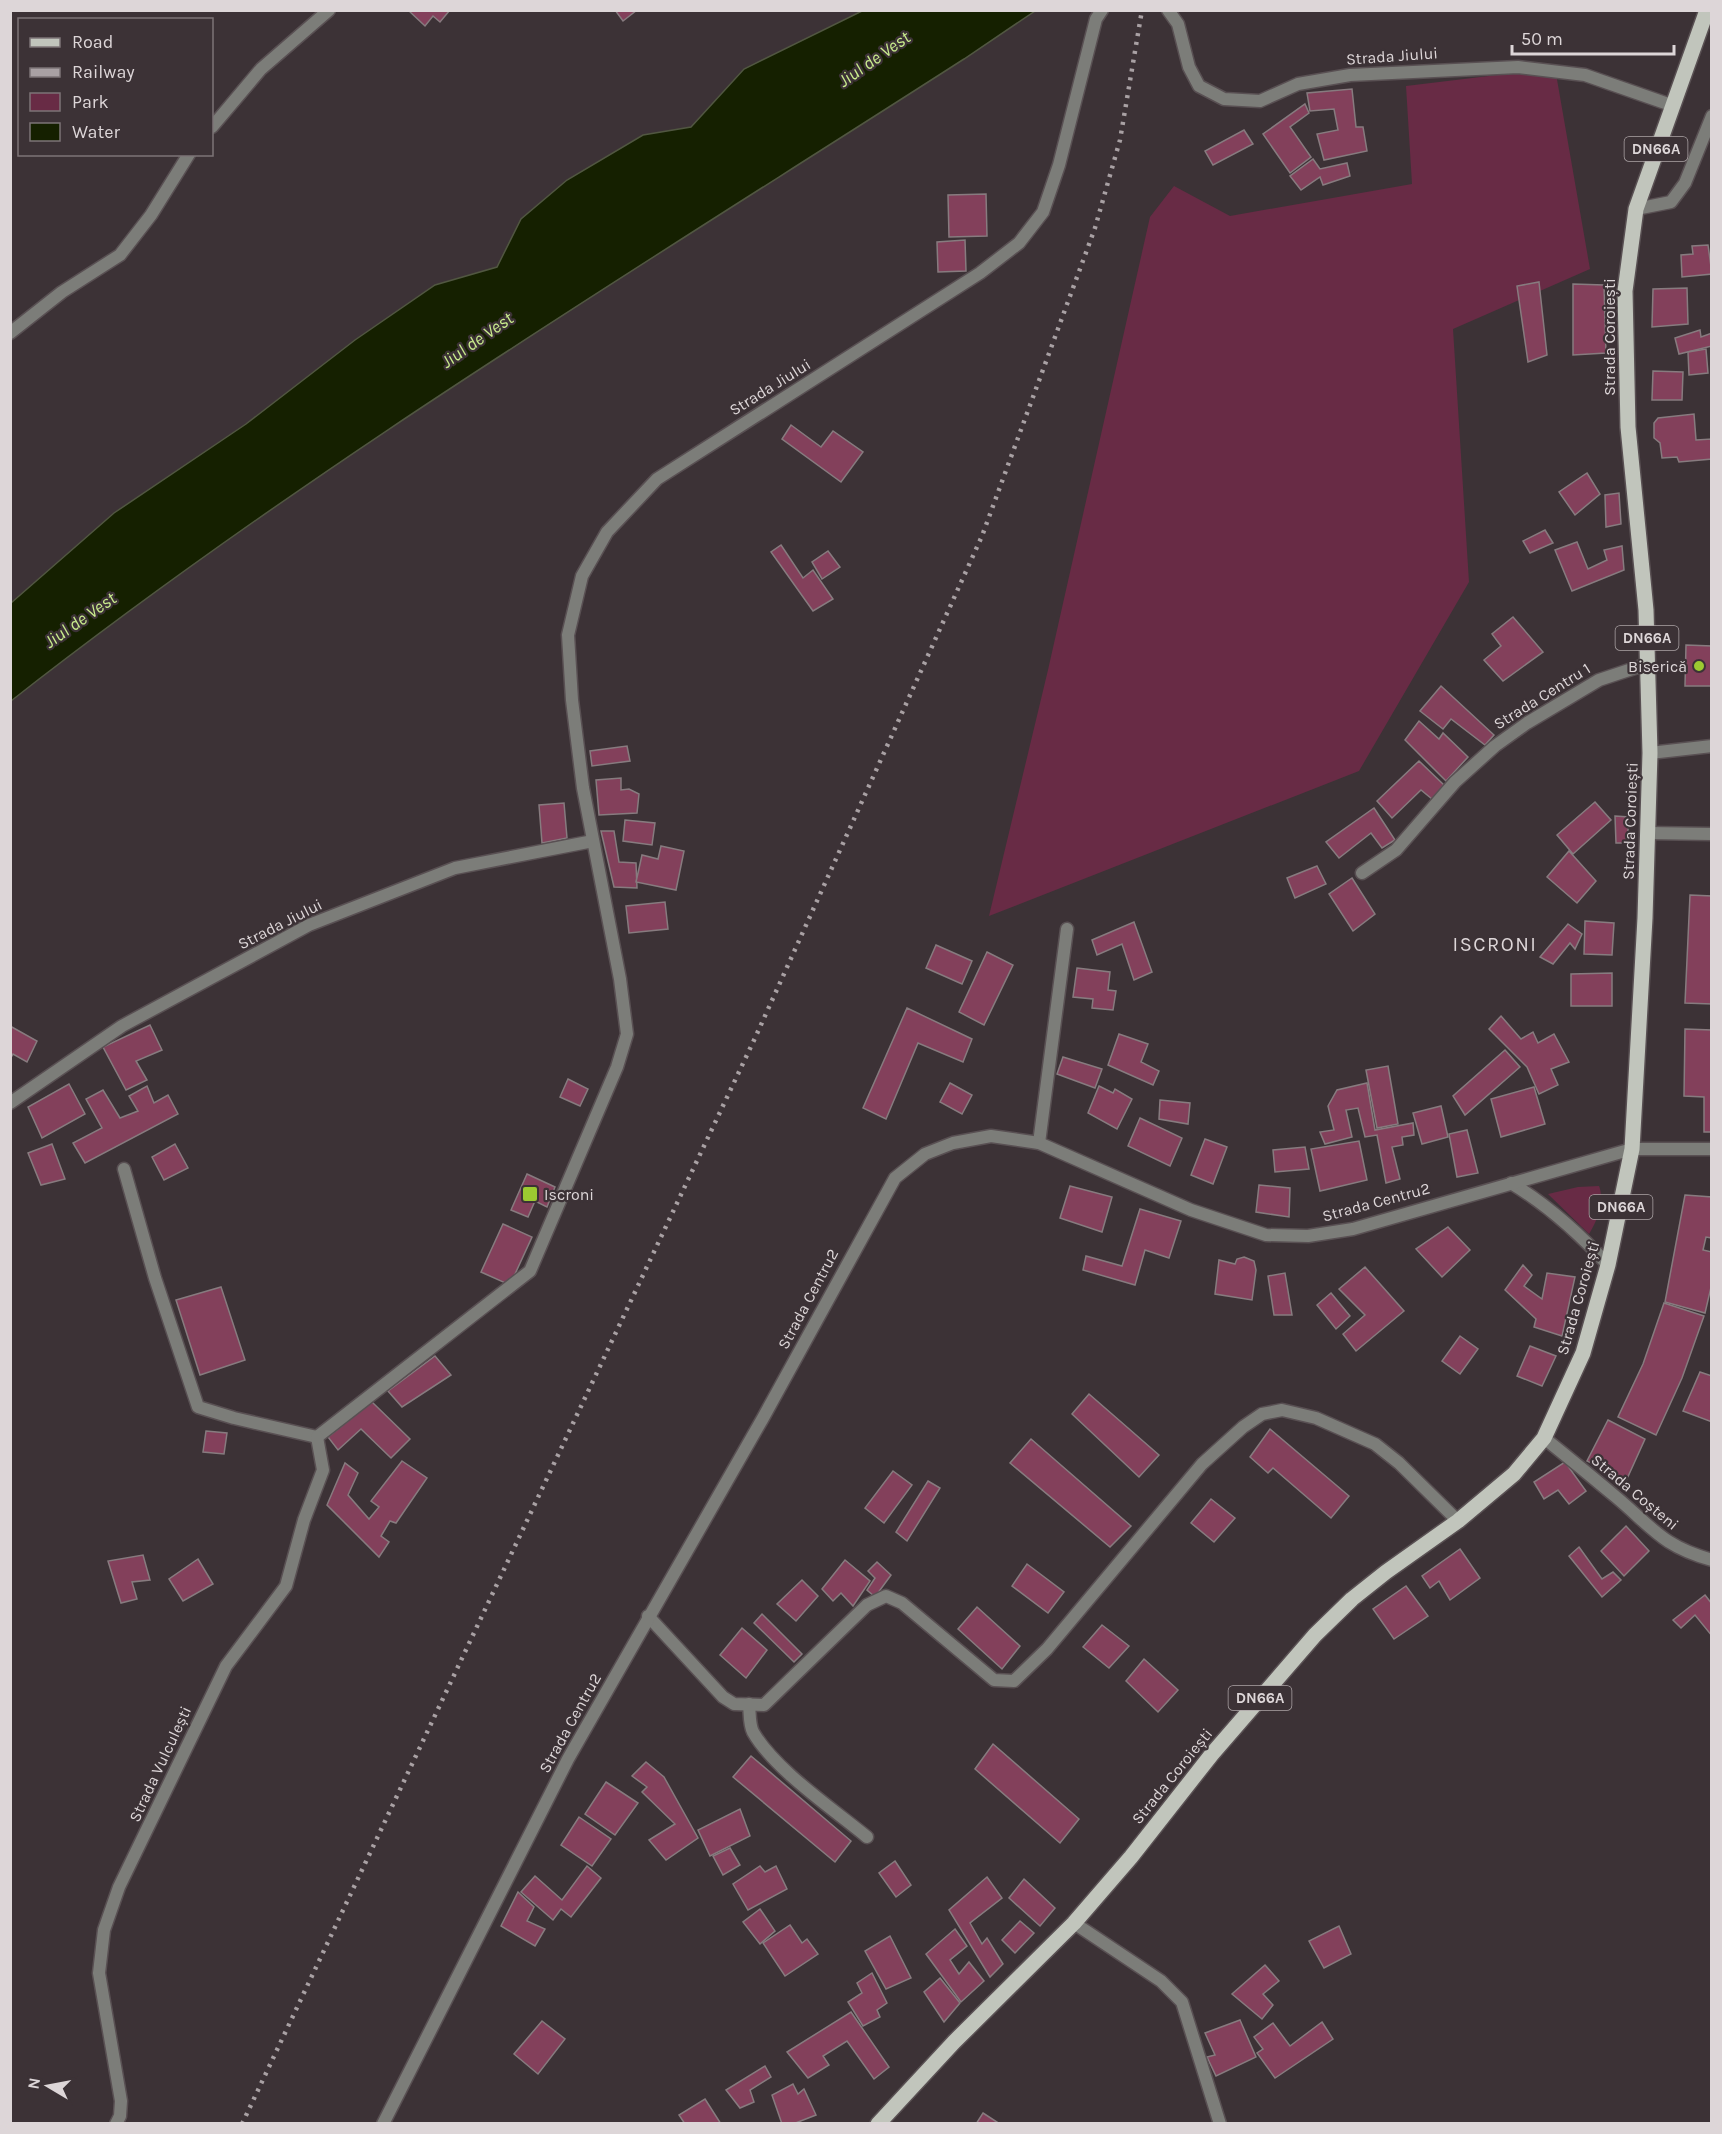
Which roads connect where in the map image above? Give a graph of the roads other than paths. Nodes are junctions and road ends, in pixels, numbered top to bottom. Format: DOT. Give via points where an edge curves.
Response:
graph roads {
  1 [pos="329,10"];
  2 [pos="1102,10"];
  3 [pos="1168,10"];
  4 [pos="1707,10"];
  5 [pos="1671,105"];
  6 [pos="1712,116"];
  7 [pos="213,126"];
  8 [pos="188,156"];
  9 [pos="1636,208"];
  10 [pos="10,333"];
  11 [pos="1647,664"];
  12 [pos="1712,746"];
  13 [pos="1650,753"];
  14 [pos="1648,833"];
  15 [pos="1712,834"];
  16 [pos="593,841"];
  17 [pos="1362,873"];
  18 [pos="1067,929"];
  19 [pos="10,1103"];
  20 [pos="1039,1143"];
  21 [pos="1632,1149"];
  22 [pos="1712,1149"];
  23 [pos="124,1169"];
  24 [pos="1511,1183"];
  25 [pos="1608,1265"];
  26 [pos="317,1437"];
  27 [pos="1544,1438"];
  28 [pos="1458,1521"];
  29 [pos="1712,1560"];
  30 [pos="648,1616"];
  31 [pos="749,1704"];
  32 [pos="867,1837"];
  33 [pos="1074,1923"];
  34 [pos="116,2124"];
  35 [pos="383,2124"];
  36 [pos="878,2124"];
  37 [pos="1220,2124"];
  1 -- 7 [label="street" via="261,69"];
  2 -- 16 [label="street, Strada Jiului" via="1096,19 1043,212 1019,243 980,273 657,479 607,532 582,576 568,635 572,700"];
  3 -- 5 [label="street, Strada Jiului" via="1178,24 1189,67 1199,86 1224,99 1260,101 1298,84 1350,75 1518,67 1586,75"];
  4 -- 5 [label="main road, DN66A"];
  5 -- 9 [label="main road, DN66A"];
  6 -- 9 [label="street" via="1685,183 1671,202"];
  8 -- 10 [label="street" via="120,255 62,292"];
  9 -- 11 [label="main road, Strada Coroiești / DN66A" via="1625,291 1625,378 1643,564"];
  11 -- 13 [label="main road, Strada Coroiești / DN66A"];
  11 -- 17 [label="street, Strada Centru 1" via="1599,680 1495,746 1455,782 1396,850"];
  12 -- 13 [label="street"];
  13 -- 14 [label="main road, Strada Coroiești / DN66A"];
  14 -- 15 [label="street"];
  14 -- 21 [label="main road, Strada Coroiești / DN66A" via="1641,1036"];
  16 -- 19 [label="street, Strada Jiului" via="455,868 309,925 123,1026"];
  16 -- 26 [label="street, Strada Jiului" via="627,1034 617,1067 530,1271"];
  18 -- 20 [label="street"];
  20 -- 24 [label="street, Strada Centru2" via="1191,1210 1266,1236 1308,1236 1353,1229"];
  20 -- 30 [label="street, Strada Centru2" via="991,1136 953,1143 925,1154 895,1179"];
  21 -- 22 [label="street, Strada Centru2"];
  21 -- 24 [label="street, Strada Centru2"];
  21 -- 25 [label="main road, Strada Coroiești / DN66A"];
  23 -- 26 [label="street" via="198,1407"];
  24 -- 25 [label="street" via="1543,1202 1579,1232"];
  25 -- 27 [label="main road, Strada Coroiești / DN66A" via="1583,1353"];
  26 -- 34 [label="street, Strada Vulculești" via="323,1470 286,1586 226,1666 119,1887 104,1930 99,1973 120,2101"];
  27 -- 28 [label="main road, Strada Coroiești / DN66A" via="1514,1474"];
  27 -- 29 [label="street, Strada Coșteni" via="1661,1538 1685,1552"];
  28 -- 31 [label="street" via="1375,1444 1316,1418 1282,1410 1262,1414 1202,1464 1047,1649 1014,1681 994,1680 902,1603 886,1596 867,1605 764,1705"];
  28 -- 33 [label="main road, Strada Coroiești / DN66A" via="1352,1599 1315,1635"];
  30 -- 31 [label="street" via="723,1697 734,1704"];
  30 -- 35 [label="street, Strada Centru2" via="545,1802"];
  31 -- 32 [label="street" via="752,1729 763,1746"];
  33 -- 36 [label="main road, Strada Coroiești / DN66A"];
  33 -- 37 [label="street" via="1161,1981 1182,2002"];
}
